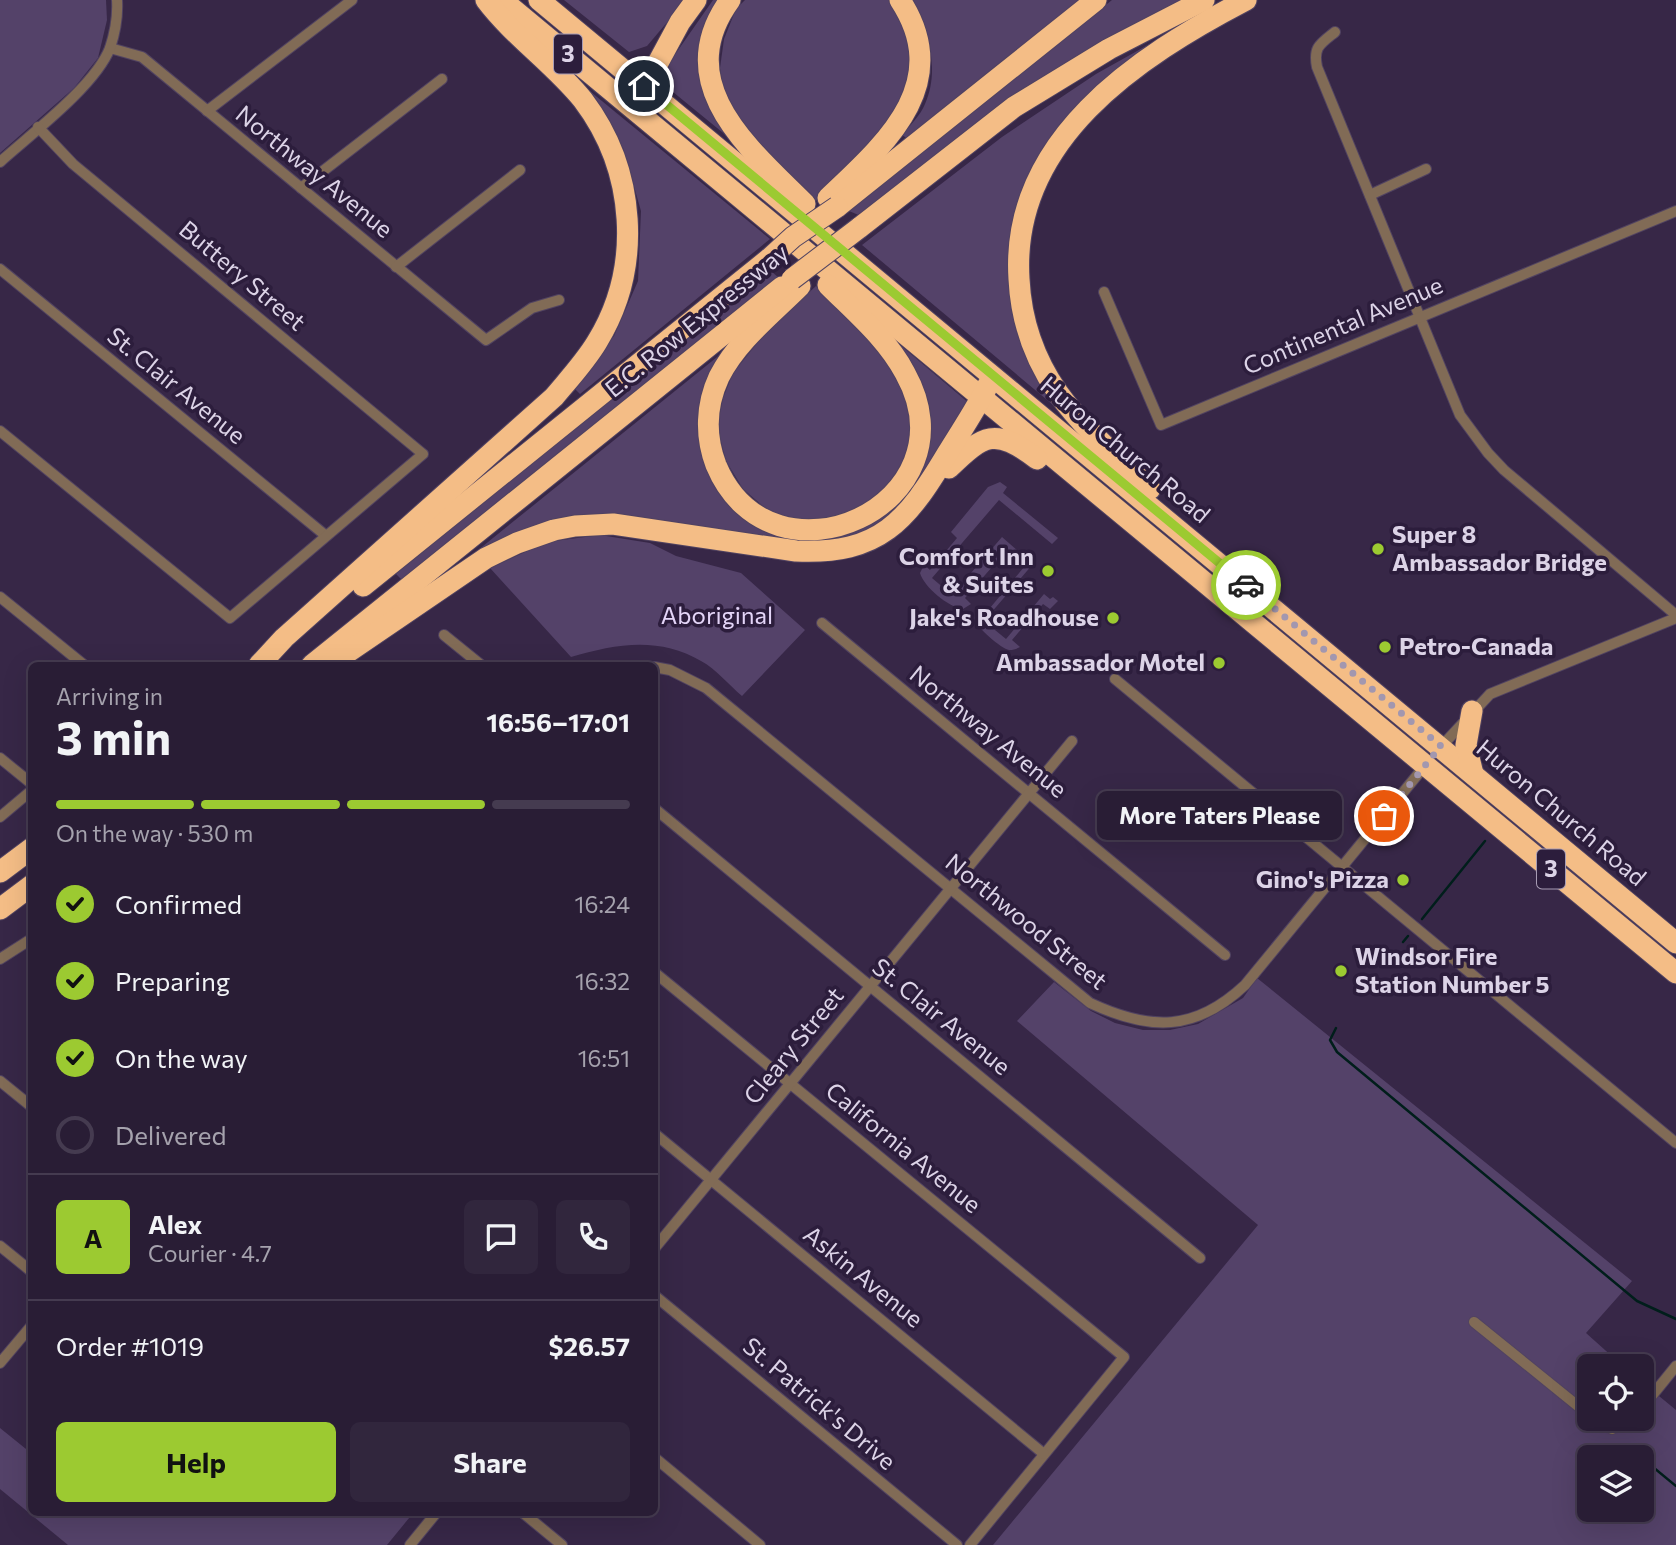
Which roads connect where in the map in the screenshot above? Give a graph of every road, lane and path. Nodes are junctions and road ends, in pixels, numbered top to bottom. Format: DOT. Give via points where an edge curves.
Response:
graph roads {
  1 [pos="117,0"];
  2 [pos="352,0"];
  3 [pos="486,0"];
  4 [pos="502,0"];
  5 [pos="539,0"];
  6 [pos="696,0"];
  7 [pos="730,0"];
  8 [pos="900,0"];
  9 [pos="1096,0"];
  10 [pos="1204,0"];
  11 [pos="1246,0"];
  12 [pos="680,22"];
  13 [pos="1335,32"];
  14 [pos="110,48"];
  15 [pos="610,58"];
  16 [pos="442,79"];
  17 [pos="644,86"];
  18 [pos="635,109"];
  19 [pos="207,111"];
  20 [pos="38,127"];
  21 [pos="0,162"];
  22 [pos="1426,169"];
  23 [pos="520,170"];
  24 [pos="301,188"];
  25 [pos="1370,195"];
  26 [pos="832,202"];
  27 [pos="1676,211"];
  28 [pos="786,233"];
  29 [pos="860,265"];
  30 [pos="396,267"];
  31 [pos="0,269"];
  32 [pos="796,283"];
  33 [pos="1104,292"];
  34 [pos="559,300"];
  35 [pos="1421,317"];
  36 [pos="992,375"];
  37 [pos="982,397"];
  38 [pos="0,431"];
  39 [pos="925,491"];
  40 [pos="1108,502"];
  41 [pos="325,535"];
  42 [pos="1200,546"];
  43 [pos="0,597"];
  44 [pos="1676,616"];
  45 [pos="822,623"];
  46 [pos="444,635"];
  47 [pos="80,662"];
  48 [pos="262,662"];
  49 [pos="269,662"];
  50 [pos="316,662"];
  51 [pos="333,662"];
  52 [pos="477,662"];
  53 [pos="658,668"];
  54 [pos="1115,679"];
  55 [pos="1472,711"];
  56 [pos="1072,741"];
  57 [pos="1441,746"];
  58 [pos="0,758"];
  59 [pos="1426,765"];
  60 [pos="1473,774"];
  61 [pos="28,781"];
  62 [pos="28,793"];
  63 [pos="1029,794"];
  64 [pos="658,811"];
  65 [pos="0,817"];
  66 [pos="28,851"];
  67 [pos="1342,867"];
  68 [pos="0,872"];
  69 [pos="28,888"];
  70 [pos="951,889"];
  71 [pos="0,909"];
  72 [pos="28,943"];
  73 [pos="1676,943"];
  74 [pos="1225,955"];
  75 [pos="0,959"];
  76 [pos="1676,973"];
  77 [pos="658,975"];
  78 [pos="871,986"];
  79 [pos="0,1081"];
  80 [pos="791,1083"];
  81 [pos="28,1104"];
  82 [pos="658,1136"];
  83 [pos="1676,1143"];
  84 [pos="711,1180"];
  85 [pos="658,1244"];
  86 [pos="0,1246"];
  87 [pos="1200,1258"];
  88 [pos="28,1269"];
  89 [pos="658,1298"];
  90 [pos="1474,1322"];
  91 [pos="28,1330"];
  92 [pos="0,1363"];
  93 [pos="1676,1366"];
  94 [pos="1654,1393"];
  95 [pos="1577,1405"];
  96 [pos="1044,1454"];
  97 [pos="658,1460"];
  98 [pos="435,1516"];
  99 [pos="527,1516"];
  100 [pos="410,1545"];
  101 [pos="562,1545"];
  102 [pos="760,1545"];
  103 [pos="957,1545"];
  104 [pos="970,1545"];
  1 -- 14 [label="street"];
  2 -- 19 [label="street"];
  3 -- 48 [label="highway" via="574,90 608,141 628,217 626,260 615,303 598,341 554,397"];
  4 -- 18 [label="highway, Huron Church Road / 3"];
  5 -- 15 [label="highway, Huron Church Road / 3"];
  6 -- 12 [label="highway"];
  7 -- 29 [label="highway" via="716,23 709,55 715,98 743,142"];
  8 -- 26 [label="highway" via="919,45 919,74 911,104 889,137"];
  9 -- 26 [label="highway"];
  10 -- 32 [label="highway, E.C. Row Expressway, bridge" via="1109,48 1014,107 835,247"];
  11 -- 42 [label="highway" via="1145,62 1083,113 1053,150 1035,184 1019,247 1019,289 1026,323 1046,374 1071,409"];
  12 -- 15 [label="highway" via="646,59 631,63"];
  12 -- 17 [label="highway"];
  13 -- 25 [label="street" via="1320,44 1315,55 1317,67"];
  14 -- 19 [label="street, Northway Avenue" via="142,57"];
  14 -- 20 [label="street" via="82,88"];
  15 -- 17 [label="highway, Huron Church Road / 3"];
  16 -- 24 [label="street"];
  17 -- 18 [label="highway"];
  17 -- 29 [label="highway, Huron Church Road / 3"];
  18 -- 28 [label="highway, Huron Church Road / 3"];
  19 -- 24 [label="street, Northway Avenue"];
  20 -- 21 [label="street"];
  20 -- 41 [label="street, Buttery Street" via="73,164 423,454"];
  22 -- 25 [label="street"];
  23 -- 30 [label="street"];
  24 -- 30 [label="street, Northway Avenue"];
  25 -- 35 [label="street"];
  26 -- 28 [label="highway, E.C. Row Expressway, bridge"];
  27 -- 35 [label="street, Continental Avenue"];
  28 -- 32 [label="highway" via="818,275 885,343 906,373 918,403 917,451 897,490 864,517 821,530 775,523 748,507 724,480 709,442 709,409 724,369"];
  28 -- 37 [label="highway, Huron Church Road / 3"];
  28 -- 49 [label="highway, E.C. Row Expressway, bridge" via="770,258"];
  29 -- 36 [label="highway, Huron Church Road / 3"];
  30 -- 34 [label="street, Northway Avenue" via="485,340 532,308"];
  31 -- 41 [label="street, St. Clair Avenue"];
  32 -- 50 [label="highway, E.C. Row Expressway"];
  33 -- 35 [label="street, Continental Avenue" via="1161,425"];
  35 -- 44 [label="street" via="1460,415 1488,453"];
  36 -- 37 [label="highway"];
  36 -- 42 [label="highway, Huron Church Road / 3"];
  37 -- 39 [label="highway"];
  37 -- 40 [label="highway, Huron Church Road / 3"];
  38 -- 41 [label="street" via="230,618"];
  39 -- 40 [label="highway" via="970,447 998,438 1016,444 1072,486"];
  39 -- 51 [label="highway" via="910,511 881,535 835,551 796,551 612,524 554,530 485,558"];
  40 -- 59 [label="highway, Huron Church Road / 3"];
  42 -- 57 [label="highway, Huron Church Road / 3"];
  43 -- 47 [label="street"];
  44 -- 55 [label="street, Northwood Street" via="1490,694"];
  45 -- 63 [label="street, Northway Avenue"];
  46 -- 52 [label="street"];
  53 -- 70 [label="street, Northwood Street" via="706,688"];
  54 -- 67 [label="street"];
  55 -- 57 [label="street, Northwood Street"];
  55 -- 60 [label="highway" via="1466,746"];
  56 -- 63 [label="street, Cleary Street"];
  57 -- 59 [label="street, Northwood Street"];
  57 -- 60 [label="highway, Huron Church Road / 3"];
  58 -- 61 [label="street"];
  59 -- 67 [label="street, Northwood Street"];
  59 -- 76 [label="highway, Huron Church Road / 3"];
  60 -- 73 [label="highway, Huron Church Road / 3"];
  62 -- 65 [label="street"];
  63 -- 70 [label="street, Cleary Street"];
  63 -- 74 [label="street, Northway Avenue"];
  64 -- 78 [label="street, St. Clair Avenue"];
  66 -- 68 [label="highway"];
  67 -- 70 [label="street, Northwood Street" via="1228,1001 1193,1018 1158,1024 1135,1021 1090,1003"];
  67 -- 83 [label="street"];
  69 -- 71 [label="highway"];
  70 -- 78 [label="street, Cleary Street"];
  72 -- 75 [label="street"];
  77 -- 80 [label="street, California Avenue"];
  78 -- 80 [label="street, Cleary Street"];
  78 -- 87 [label="street, St. Clair Avenue"];
  79 -- 81 [label="street"];
  80 -- 84 [label="street, Cleary Street"];
  80 -- 96 [label="street, California Avenue" via="1124,1357"];
  82 -- 84 [label="street, Askin Avenue"];
  84 -- 85 [label="street, Cleary Street"];
  84 -- 96 [label="street, Askin Avenue"];
  86 -- 88 [label="street"];
  89 -- 103 [label="street, St. Patrick's Drive"];
  90 -- 95 [label="street"];
  91 -- 92 [label="street"];
  93 -- 94 [label="street"];
  96 -- 104 [label="street"];
  97 -- 102 [label="street"];
  98 -- 100 [label="street"];
  99 -- 101 [label="street"];
}
